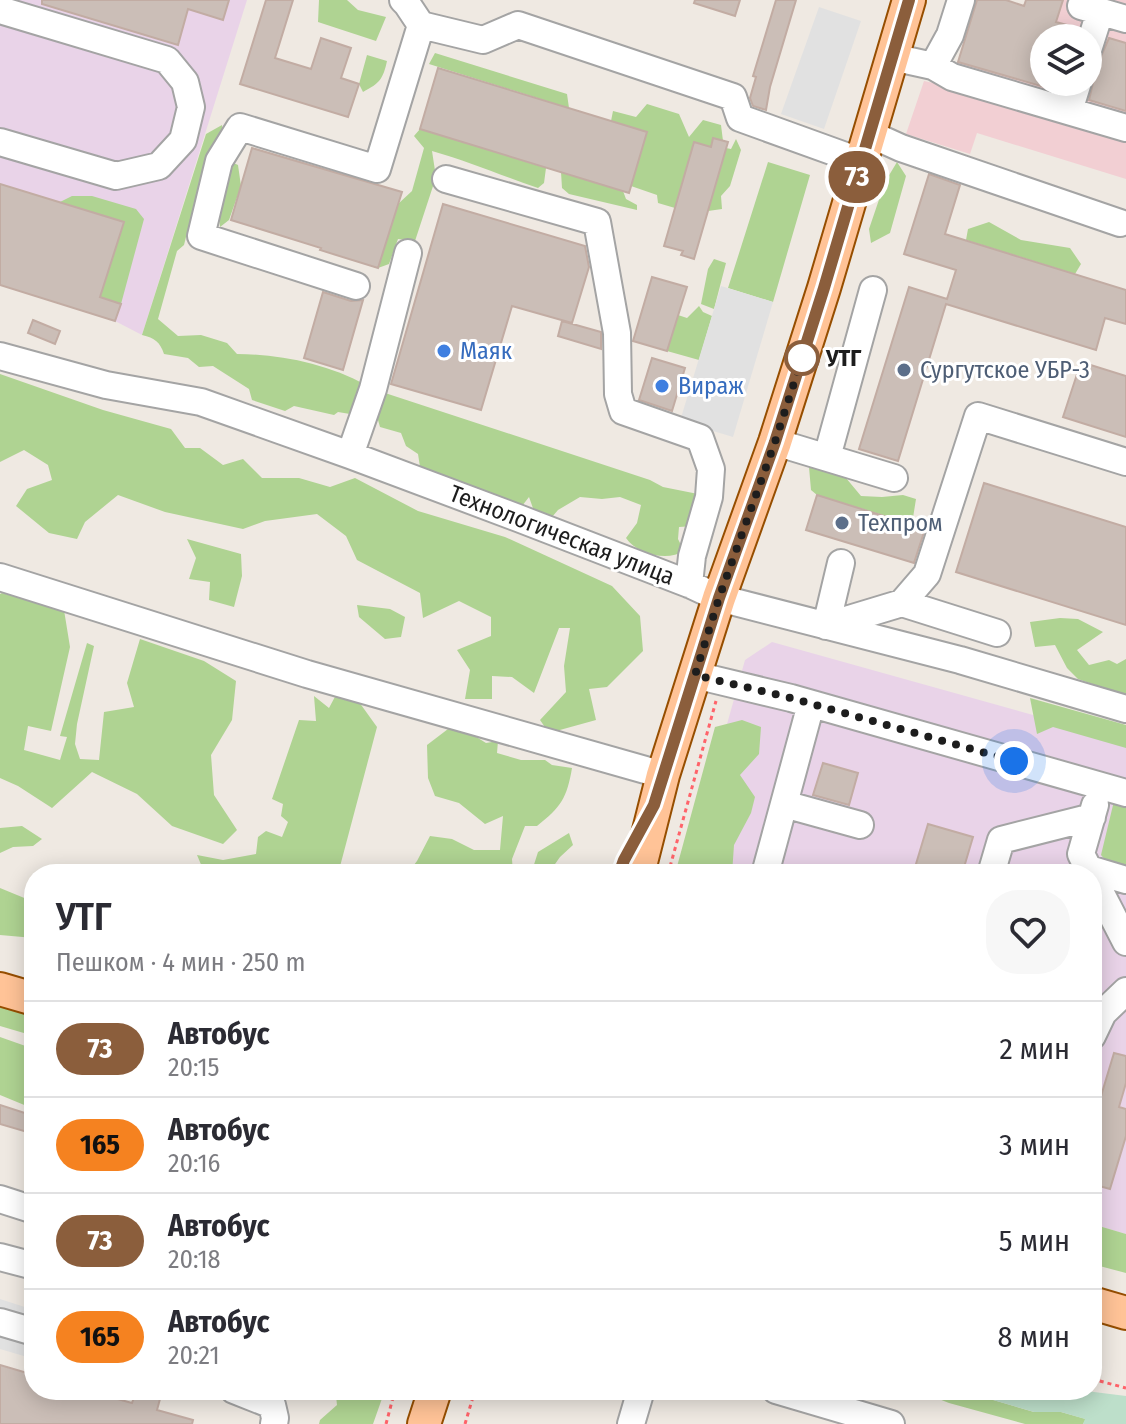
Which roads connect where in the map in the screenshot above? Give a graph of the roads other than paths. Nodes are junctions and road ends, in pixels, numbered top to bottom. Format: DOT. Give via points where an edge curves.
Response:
graph roads {
  1 [pos="403,0"];
  2 [pos="909,0"];
  3 [pos="961,0"];
  4 [pos="0,10"];
  5 [pos="1126,19"];
  6 [pos="1089,24"];
  7 [pos="421,25"];
  8 [pos="892,57"];
  9 [pos="933,66"];
  10 [pos="1074,96"];
  11 [pos="1069,111"];
  12 [pos="1126,128"];
  13 [pos="0,142"];
  14 [pos="866,148"];
  15 [pos="446,179"];
  16 [pos="1120,223"];
  17 [pos="408,253"];
  18 [pos="356,286"];
  19 [pos="873,290"];
  20 [pos="0,356"];
  21 [pos="775,442"];
  22 [pos="350,455"];
  23 [pos="827,457"];
  24 [pos="1126,462"];
  25 [pos="894,478"];
  26 [pos="841,563"];
  27 [pos="0,577"];
  28 [pos="689,584"];
  29 [pos="719,598"];
  30 [pos="902,603"];
  31 [pos="826,626"];
  32 [pos="997,633"];
  33 [pos="708,678"];
  34 [pos="811,704"];
  35 [pos="1126,709"];
  36 [pos="1113,789"];
  37 [pos="659,790"];
  38 [pos="784,804"];
  39 [pos="1092,817"];
  40 [pos="860,825"];
  41 [pos="623,864"];
  42 [pos="640,864"];
  43 [pos="768,864"];
  44 [pos="994,864"];
  45 [pos="1086,864"];
  46 [pos="1102,875"];
  47 [pos="1126,880"];
  48 [pos="1102,895"];
  49 [pos="1126,942"];
  50 [pos="0,967"];
  51 [pos="24,974"];
  52 [pos="0,989"];
  53 [pos="1126,991"];
  54 [pos="24,996"];
  55 [pos="1102,1015"];
  56 [pos="0,1199"];
  57 [pos="24,1207"];
  58 [pos="0,1257"];
  59 [pos="24,1263"];
  60 [pos="1102,1306"];
  61 [pos="1126,1313"];
  62 [pos="0,1322"];
  63 [pos="24,1329"];
  64 [pos="259,1400"];
  65 [pos="432,1400"];
  66 [pos="638,1400"];
  67 [pos="810,1400"];
  68 [pos="274,1424"];
  69 [pos="424,1424"];
  70 [pos="631,1424"];
  71 [pos="891,1424"];
  1 -- 7 [label="street"];
  2 -- 8 [label="main road"];
  3 -- 9 [label="street"];
  4 -- 13 [label="street" via="167,60 185,82 191,107 183,140 159,166 116,176"];
  5 -- 6 [label="street" via="1090,9"];
  7 -- 14 [label="street" via="483,40 518,25 733,97 740,118"];
  7 -- 18 [label="street" via="377,169 240,127 219,161 201,236"];
  8 -- 9 [label="street"];
  8 -- 14 [label="main road"];
  9 -- 11 [label="street" via="952,77"];
  10 -- 11 [label="street"];
  11 -- 12 [label="street"];
  14 -- 16 [label="street" via="901,148"];
  14 -- 21 [label="main road"];
  15 -- 28 [label="street" via="597,222 617,333 623,411 700,438 711,469"];
  17 -- 22 [label="street"];
  19 -- 23 [label="street"];
  20 -- 22 [label="street, Технологическая улица" via="106,385 201,402"];
  21 -- 23 [label="street"];
  21 -- 29 [label="main road"];
  22 -- 28 [label="street, Технологическая улица"];
  23 -- 25 [label="street"];
  24 -- 30 [label="street" via="978,416 927,574"];
  26 -- 31 [label="street"];
  27 -- 37 [label="street"];
  28 -- 29 [label="street, Технологическая улица"];
  29 -- 31 [label="street, Технологическая улица"];
  29 -- 33 [label="main road"];
  30 -- 31 [label="street"];
  30 -- 32 [label="street"];
  31 -- 35 [label="street, Технологическая улица"];
  33 -- 34 [label="street"];
  33 -- 37 [label="main road"];
  34 -- 36 [label="street"];
  34 -- 38 [label="street"];
  36 -- 39 [label="street"];
  37 -- 41 [label="main road"];
  37 -- 42 [label="main road"];
  38 -- 40 [label="street"];
  38 -- 43 [label="street"];
  39 -- 44 [label="street" via="1001,840"];
  39 -- 45 [label="street" via="1081,854"];
  46 -- 47 [label="street"];
  48 -- 49 [label="street"];
  50 -- 51 [label="main road"];
  52 -- 54 [label="main road"];
  53 -- 55 [label="street"];
  56 -- 57 [label="street"];
  58 -- 59 [label="street"];
  60 -- 61 [label="main road"];
  62 -- 63 [label="street"];
  64 -- 68 [label="street" via="272,1405"];
  65 -- 69 [label="main road"];
  66 -- 70 [label="street"];
  67 -- 71 [label="street"];
}
